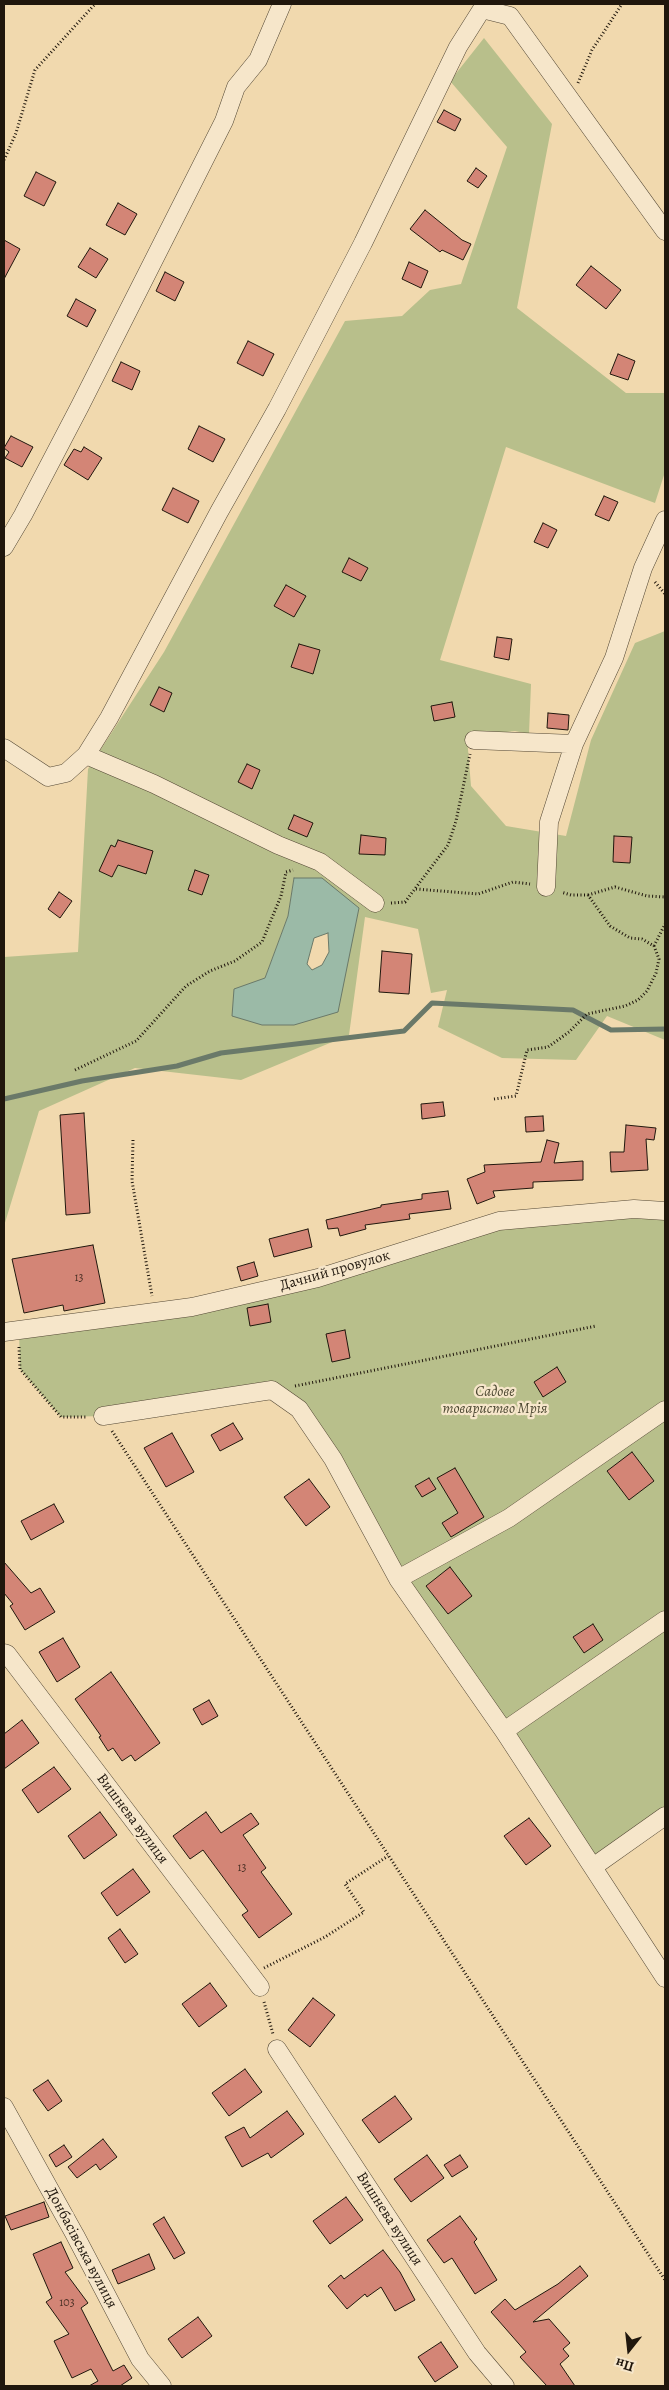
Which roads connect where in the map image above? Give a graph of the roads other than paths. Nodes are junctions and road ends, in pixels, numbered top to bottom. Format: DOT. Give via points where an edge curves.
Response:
graph roads {
  1 [pos="282,4"];
  2 [pos="484,7"];
  3 [pos="665,231"];
  4 [pos="665,520"];
  5 [pos="4,546"];
  6 [pos="474,740"];
  7 [pos="574,744"];
  8 [pos="4,748"];
  9 [pos="86,755"];
  10 [pos="546,887"];
  11 [pos="375,903"];
  12 [pos="665,1211"];
  13 [pos="11,1330"];
  14 [pos="665,1410"];
  15 [pos="102,1416"];
  16 [pos="398,1578"];
  17 [pos="665,1620"];
  18 [pos="4,1653"];
  19 [pos="504,1731"];
  20 [pos="665,1816"];
  21 [pos="593,1867"];
  22 [pos="665,1978"];
  23 [pos="255,1981"];
  24 [pos="277,2049"];
  25 [pos="4,2107"];
  26 [pos="162,2386"];
  27 [pos="505,2386"];
  1 -- 5 [label="street" via="258,60 236,87 224,121 84,398"];
  2 -- 3 [label="street" via="510,16"];
  2 -- 9 [label="street" via="458,47 277,410"];
  4 -- 7 [label="street" via="643,568 614,658"];
  6 -- 7 [label="street"];
  7 -- 10 [label="street" via="549,822"];
  8 -- 9 [label="street" via="48,777 66,773"];
  9 -- 11 [label="street" via="320,862"];
  12 -- 13 [label="street, Дачний провулок" via="634,1209 499,1221 318,1278 192,1307"];
  14 -- 16 [label="street" via="509,1518"];
  15 -- 16 [label="street" via="272,1390 298,1409 333,1459"];
  16 -- 19 [label="street"];
  17 -- 19 [label="street"];
  18 -- 23 [label="street, Вишнева вулиця"];
  19 -- 21 [label="street"];
  20 -- 21 [label="street"];
  21 -- 22 [label="street"];
  24 -- 27 [label="street, Вишнева вулиця" via="477,2354"];
  25 -- 26 [label="street, Донбасівська вулиця" via="140,2359"];
}
